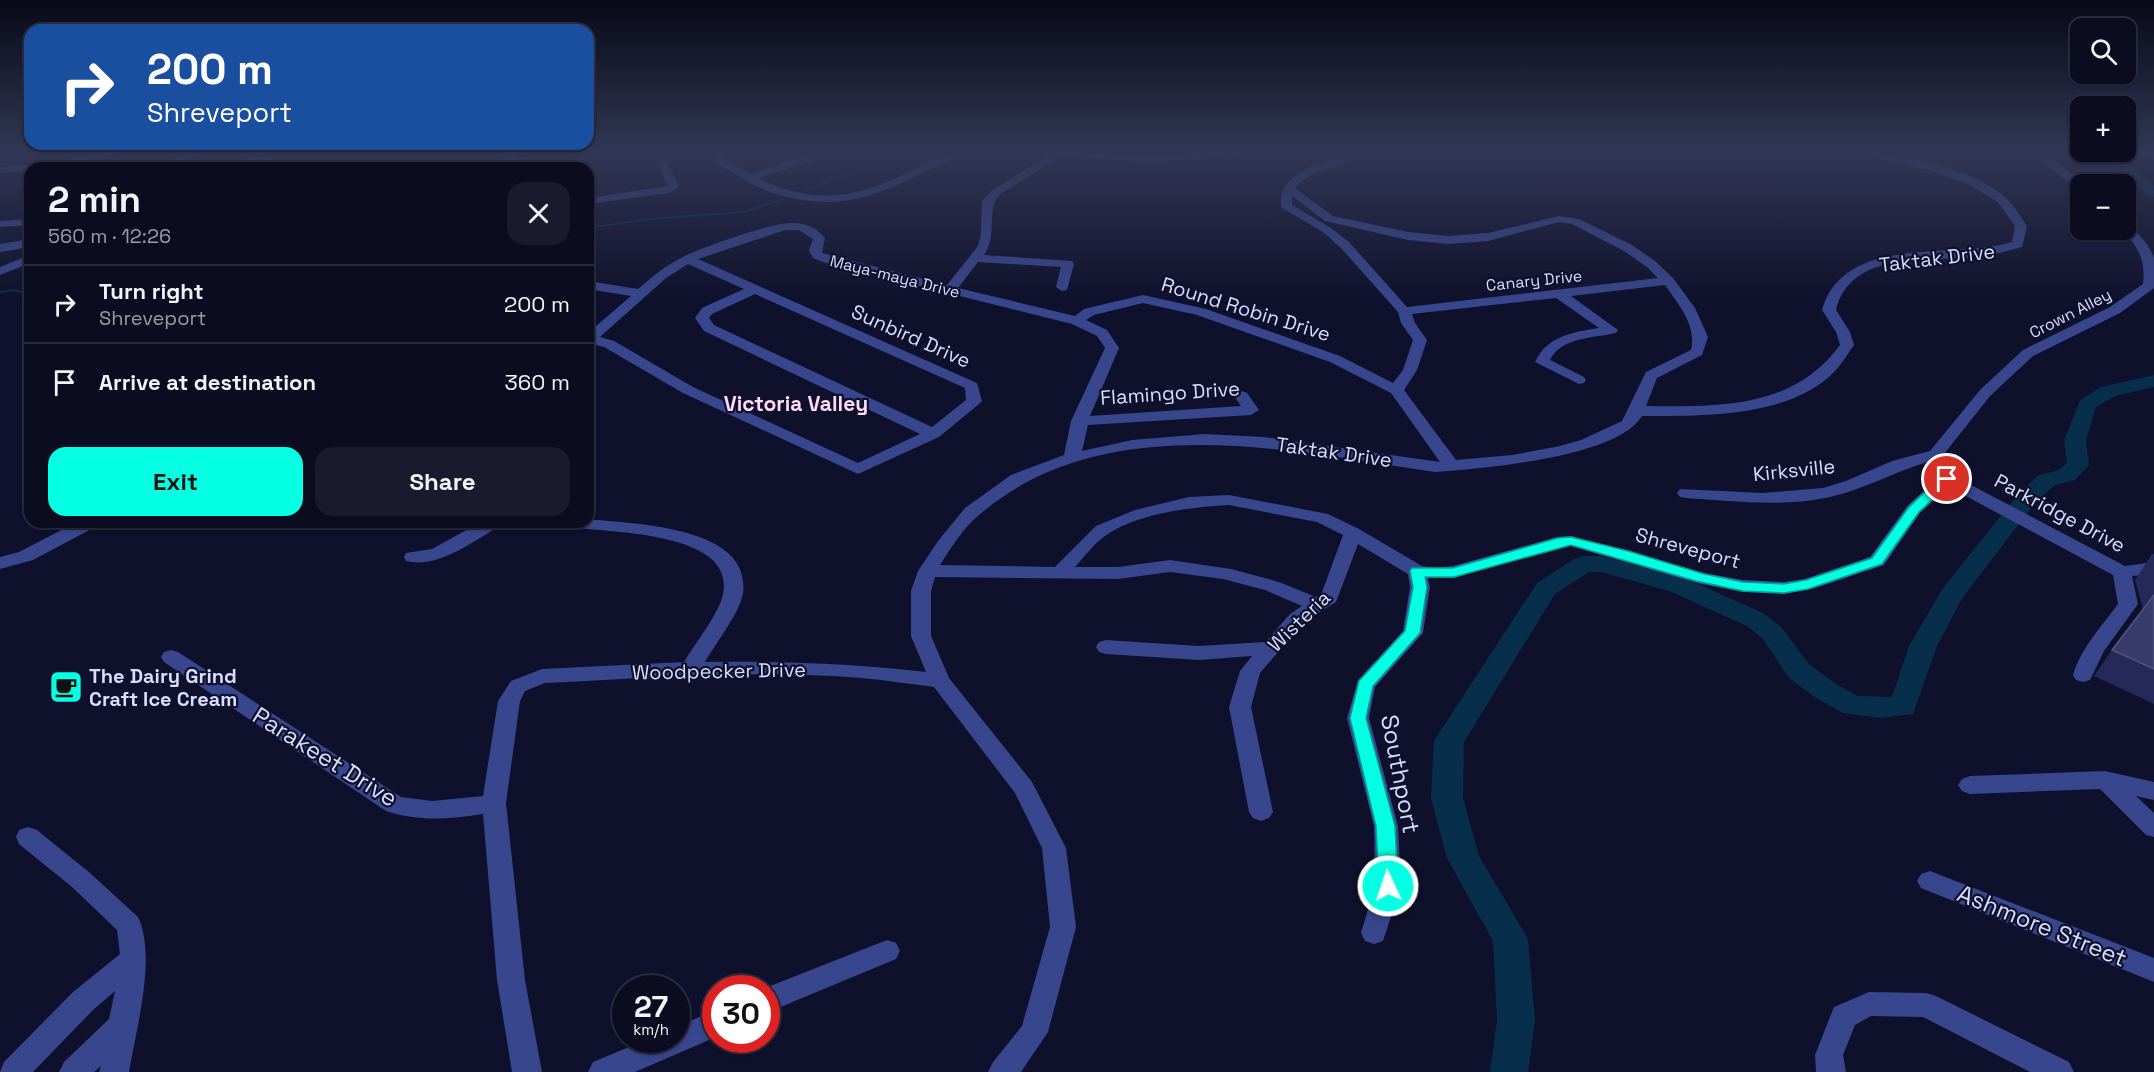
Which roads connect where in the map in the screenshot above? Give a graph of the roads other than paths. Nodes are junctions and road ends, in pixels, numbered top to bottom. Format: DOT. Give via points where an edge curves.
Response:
graph roads {
  1 [pos="988,202"];
  2 [pos="1285,202"];
  3 [pos="1307,202"];
  4 [pos="2003,202"];
  5 [pos="24,222"];
  6 [pos="0,224"];
  7 [pos="2136,238"];
  8 [pos="24,244"];
  9 [pos="0,248"];
  10 [pos="977,258"];
  11 [pos="687,259"];
  12 [pos="24,261"];
  13 [pos="0,271"];
  14 [pos="1668,281"];
  15 [pos="594,286"];
  16 [pos="1062,287"];
  17 [pos="950,290"];
  18 [pos="753,291"];
  19 [pos="642,294"];
  20 [pos="1559,294"];
  21 [pos="1404,311"];
  22 [pos="1077,321"];
  23 [pos="594,334"];
  24 [pos="594,340"];
  25 [pos="1409,373"];
  26 [pos="1376,380"];
  27 [pos="1579,380"];
  28 [pos="1396,390"];
  29 [pos="1242,396"];
  30 [pos="1636,411"];
  31 [pos="1079,421"];
  32 [pos="933,434"];
  33 [pos="1936,454"];
  34 [pos="1072,458"];
  35 [pos="1452,466"];
  36 [pos="1947,479"];
  37 [pos="1686,493"];
  38 [pos="594,525"];
  39 [pos="80,528"];
  40 [pos="484,528"];
  41 [pos="1353,533"];
  42 [pos="413,556"];
  43 [pos="0,563"];
  44 [pos="2154,568"];
  45 [pos="927,571"];
  46 [pos="1417,571"];
  47 [pos="2122,572"];
  48 [pos="1059,573"];
  49 [pos="1317,605"];
  50 [pos="1106,647"];
  51 [pos="1270,648"];
  52 [pos="171,657"];
  53 [pos="690,669"];
  54 [pos="2083,675"];
  55 [pos="940,681"];
  56 [pos="2105,780"];
  57 [pos="1970,785"];
  58 [pos="2154,791"];
  59 [pos="494,803"];
  60 [pos="1261,812"];
  61 [pos="2154,828"];
  62 [pos="28,837"];
  63 [pos="1930,881"];
  64 [pos="1374,933"];
  65 [pos="887,951"];
  66 [pos="134,959"];
  67 [pos="2154,970"];
  68 [pos="780,995"];
  69 [pos="123,1025"];
  70 [pos="702,1029"];
  71 [pos="14,1072"];
  72 [pos="74,1072"];
  73 [pos="114,1072"];
  74 [pos="527,1072"];
  75 [pos="603,1072"];
  76 [pos="1003,1072"];
  77 [pos="1831,1072"];
  78 [pos="2059,1072"];
  1 -- 10 [label="street" via="987,234"];
  2 -- 21 [label="street" via="1345,245"];
  3 -- 14 [label="street" via="1329,219 1408,236 1448,240 1488,237 1559,219 1575,221 1628,248"];
  4 -- 30 [label="street, Taktak Drive" via="2021,226 2018,244 1965,256 1890,260 1858,270 1831,301 1829,310 1847,345 1831,367 1797,392 1772,402 1721,409"];
  5 -- 6 [label="street"];
  7 -- 33 [label="street, Crown Alley" via="2146,250 2151,270 2149,285 2115,310 2028,353 1985,393"];
  8 -- 9 [label="street"];
  10 -- 16 [label="street" via="1068,264"];
  10 -- 17 [label="street"];
  11 -- 17 [label="street, Maya-maya Drive" via="779,228 801,227 819,238 817,255"];
  11 -- 18 [label="street, Sunbird Drive"];
  11 -- 19 [label="street, Maya-maya Drive"];
  12 -- 13 [label="street"];
  14 -- 20 [label="street, Canary Drive"];
  14 -- 30 [label="street" via="1690,311 1701,337 1697,352 1651,375"];
  15 -- 19 [label="street"];
  17 -- 22 [label="street, Maya-maya Drive"];
  18 -- 32 [label="street, Sunbird Drive" via="972,386 974,401"];
  18 -- 32 [label="street" via="707,311 702,318 709,328"];
  19 -- 23 [label="street, Maya-maya Drive"];
  20 -- 21 [label="street, Canary Drive"];
  20 -- 27 [label="street" via="1611,330 1554,344 1545,352 1542,362"];
  21 -- 25 [label="street" via="1420,340"];
  22 -- 26 [label="street, Round Robin Drive" via="1089,312 1143,299 1174,305 1335,358"];
  22 -- 31 [label="street" via="1102,333 1112,348"];
  24 -- 32 [label="street, Sunbird Drive" via="609,344 688,390 858,469"];
  25 -- 26 [label="street"];
  25 -- 28 [label="street"];
  26 -- 28 [label="street, Round Robin Drive"];
  28 -- 35 [label="street, Round Robin Drive"];
  29 -- 31 [label="street, Flamingo Drive" via="1251,410"];
  30 -- 35 [label="street, Taktak Drive" via="1628,424 1562,450"];
  31 -- 34 [label="street"];
  33 -- 36 [label="street"];
  33 -- 37 [label="street, Kirksville" via="1824,493 1763,498"];
  34 -- 35 [label="street, Taktak Drive" via="1132,445 1204,439 1264,442 1435,467"];
  34 -- 45 [label="street, Taktak Drive" via="1017,479 971,512"];
  36 -- 46 [label="street, Shreveport" via="1914,510 1877,561 1808,584 1784,588 1743,586 1571,541 1454,572"];
  36 -- 47 [label="street, Parkridge Drive"];
  38 -- 53 [label="street" via="677,537 705,545 723,557 731,570 733,596"];
  39 -- 43 [label="street" via="26,556"];
  40 -- 42 [label="street" via="437,555"];
  41 -- 46 [label="street"];
  41 -- 48 [label="street" via="1322,518 1229,500 1189,502 1141,514 1102,530"];
  41 -- 49 [label="street, Wisteria" via="1329,598"];
  44 -- 47 [label="street, Parkridge Drive"];
  45 -- 48 [label="street"];
  45 -- 55 [label="street, Taktak Drive" via="921,591 921,636"];
  46 -- 64 [label="street, Southport" via="1420,587 1413,633 1365,684 1358,718 1386,826 1388,886"];
  47 -- 54 [label="street" via="2128,604 2085,664"];
  48 -- 49 [label="street" via="1118,573 1170,566 1213,571 1272,586"];
  49 -- 51 [label="street, Wisteria" via="1297,618"];
  50 -- 51 [label="street" via="1199,653"];
  51 -- 60 [label="street, Wisteria" via="1250,671 1240,707"];
  52 -- 59 [label="street, Parakeet Drive" via="394,805 437,812"];
  53 -- 55 [label="street, Woodpecker Drive" via="860,671"];
  53 -- 59 [label="street, Woodpecker Drive" via="542,676 518,686 509,701"];
  55 -- 76 [label="street, Taktak Drive" via="1024,788 1054,848 1063,927 1034,1032"];
  56 -- 57 [label="street"];
  56 -- 58 [label="street"];
  56 -- 61 [label="street"];
  59 -- 74 [label="street" via="511,980"];
  62 -- 66 [label="street" via="129,925"];
  63 -- 67 [label="street, Ashmore Street"];
  65 -- 68 [label="street"];
  66 -- 69 [label="street"];
  66 -- 71 [label="street" via="84,1001"];
  69 -- 72 [label="street"];
  69 -- 73 [label="street"];
  70 -- 75 [label="street"];
  77 -- 78 [label="street" via="1829,1055 1844,1016 1869,1004 1926,1005"];
}
